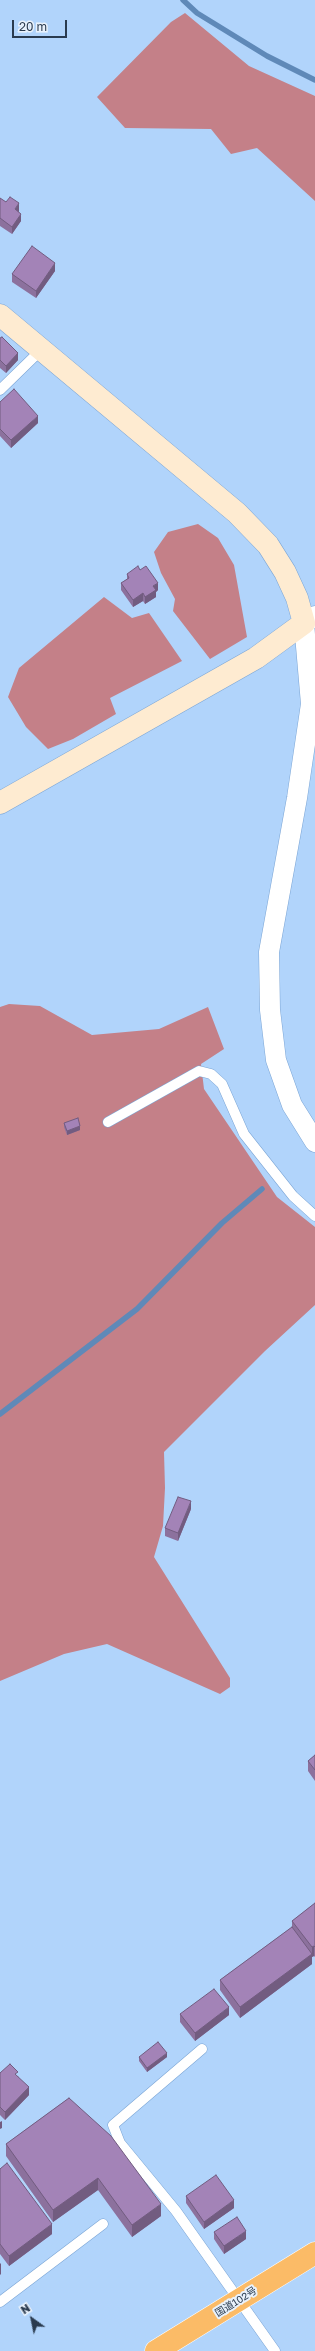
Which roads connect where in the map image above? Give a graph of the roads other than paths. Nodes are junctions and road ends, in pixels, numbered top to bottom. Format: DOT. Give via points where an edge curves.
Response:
graph roads {
  1 [pos="0,315"];
  2 [pos="41,350"];
  3 [pos="0,390"];
  4 [pos="310,619"];
  5 [pos="0,803"];
  6 [pos="108,1122"];
  7 [pos="315,1142"];
  8 [pos="315,1216"];
  9 [pos="202,2049"];
  10 [pos="103,2224"];
  11 [pos="315,2253"];
  12 [pos="238,2300"];
  13 [pos="0,2302"];
  14 [pos="156,2351"];
  15 [pos="275,2351"];
  1 -- 2 [label="street"];
  2 -- 3 [label="lane"];
  2 -- 4 [label="street" via="237,513 268,545"];
  4 -- 5 [label="street" via="256,658"];
  4 -- 7 [label="street" via="311,704 269,952 270,1010 276,1060 292,1105"];
  6 -- 8 [label="lane" via="199,1071 211,1074 222,1084 244,1134 293,1196"];
  9 -- 12 [label="lane" via="113,2125 120,2143 176,2212"];
  10 -- 13 [label="lane"];
  11 -- 12 [label="highway, 国道102号"];
  12 -- 14 [label="highway, 国道102号"];
  12 -- 15 [label="lane"];
}
